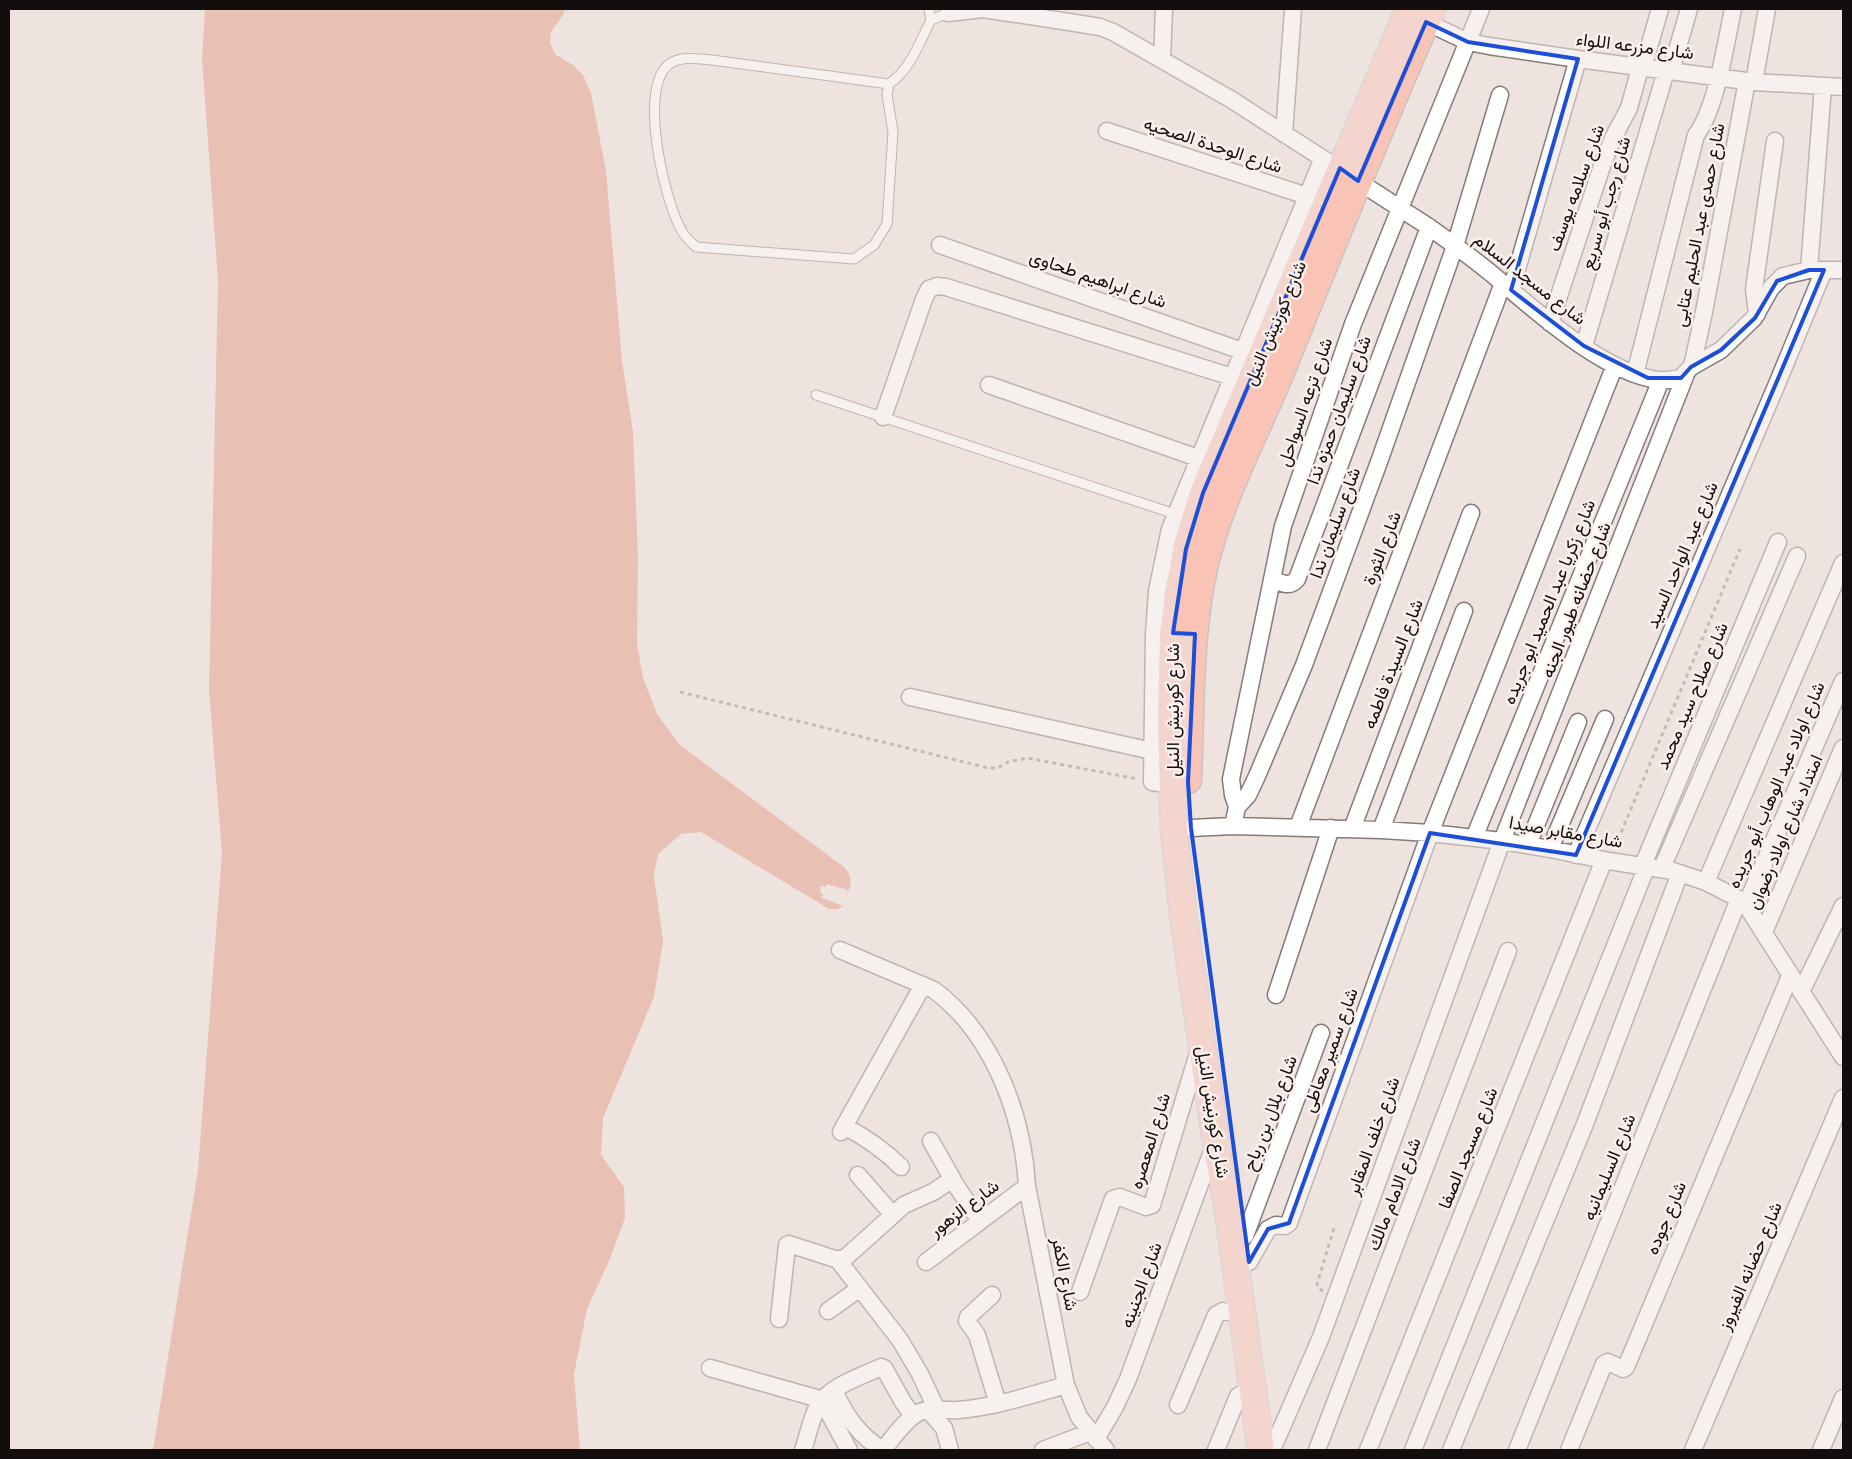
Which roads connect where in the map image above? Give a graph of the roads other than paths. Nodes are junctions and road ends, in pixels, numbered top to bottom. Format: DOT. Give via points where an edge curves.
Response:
graph roads {
  1 [pos="929,9"];
  2 [pos="1164,9"];
  3 [pos="1293,9"];
  4 [pos="1481,9"];
  5 [pos="1660,9"];
  6 [pos="1689,9"];
  7 [pos="1733,9"];
  8 [pos="1767,9"];
  9 [pos="948,13"];
  10 [pos="1422,13"];
  11 [pos="931,20"];
  12 [pos="1468,42"];
  13 [pos="1162,60"];
  14 [pos="1578,60"];
  15 [pos="1641,68"];
  16 [pos="1668,71"];
  17 [pos="1718,76"];
  18 [pos="1750,82"];
  19 [pos="889,84"];
  20 [pos="1823,86"];
  21 [pos="1843,87"];
  22 [pos="1500,95"];
  23 [pos="1107,131"];
  24 [pos="1284,134"];
  25 [pos="1775,141"];
  26 [pos="1340,170"];
  27 [pos="1307,196"];
  28 [pos="1399,208"];
  29 [pos="1429,227"];
  30 [pos="940,245"];
  31 [pos="1455,246"];
  32 [pos="1817,270"];
  33 [pos="1843,270"];
  34 [pos="1507,287"];
  35 [pos="1757,314"];
  36 [pos="1550,323"];
  37 [pos="1584,346"];
  38 [pos="1242,351"];
  39 [pos="1615,365"];
  40 [pos="1689,370"];
  41 [pos="1635,374"];
  42 [pos="1232,378"];
  43 [pos="1661,380"];
  44 [pos="989,385"];
  45 [pos="816,395"];
  46 [pos="883,417"];
  47 [pos="1198,458"];
  48 [pos="1471,513"];
  49 [pos="1175,514"];
  50 [pos="1778,542"];
  51 [pos="1797,556"];
  52 [pos="1843,564"];
  53 [pos="1272,579"];
  54 [pos="1464,611"];
  55 [pos="1184,633"];
  56 [pos="1843,681"];
  57 [pos="910,697"];
  58 [pos="1605,719"];
  59 [pos="1578,722"];
  60 [pos="1843,748"];
  61 [pos="1152,750"];
  62 [pos="1162,783"];
  63 [pos="1237,807"];
  64 [pos="1233,826"];
  65 [pos="1298,827"];
  66 [pos="1191,828"];
  67 [pos="1331,828"];
  68 [pos="1352,829"];
  69 [pos="1381,830"];
  70 [pos="1430,833"];
  71 [pos="1474,838"];
  72 [pos="1502,841"];
  73 [pos="1528,845"];
  74 [pos="1550,848"];
  75 [pos="1576,855"];
  76 [pos="1607,861"];
  77 [pos="1651,867"];
  78 [pos="1680,873"];
  79 [pos="1706,882"];
  80 [pos="1742,902"];
  81 [pos="1843,906"];
  82 [pos="1764,932"];
  83 [pos="840,950"];
  84 [pos="1508,952"];
  85 [pos="1790,976"];
  86 [pos="923,985"];
  87 [pos="1801,992"];
  88 [pos="1276,995"];
  89 [pos="1321,1034"];
  90 [pos="1202,1041"];
  91 [pos="1843,1057"];
  92 [pos="1843,1098"];
  93 [pos="932,1141"];
  94 [pos="1216,1142"];
  95 [pos="901,1167"];
  96 [pos="858,1175"];
  97 [pos="1026,1178"];
  98 [pos="953,1180"];
  99 [pos="893,1215"];
  100 [pos="980,1221"];
  101 [pos="1245,1236"];
  102 [pos="838,1260"];
  103 [pos="926,1262"];
  104 [pos="1249,1262"];
  105 [pos="860,1288"];
  106 [pos="1080,1292"];
  107 [pos="992,1295"];
  108 [pos="828,1311"];
  109 [pos="1243,1315"];
  110 [pos="779,1319"];
  111 [pos="710,1368"];
  112 [pos="1066,1385"];
  113 [pos="1254,1392"];
  114 [pos="826,1397"];
  115 [pos="1843,1398"];
  116 [pos="998,1404"];
  117 [pos="1178,1405"];
  118 [pos="926,1412"];
  119 [pos="1097,1440"];
  120 [pos="1271,1448"];
  121 [pos="804,1450"];
  122 [pos="849,1450"];
  123 [pos="883,1450"];
  124 [pos="950,1450"];
  125 [pos="1044,1450"];
  126 [pos="1216,1450"];
  127 [pos="1317,1450"];
  128 [pos="1368,1450"];
  129 [pos="1413,1450"];
  130 [pos="1451,1450"];
  131 [pos="1517,1450"];
  132 [pos="1568,1450"];
  133 [pos="1693,1450"];
  134 [pos="1821,1450"];
  1 -- 11 [label="lane"];
  2 -- 13 [label="street"];
  3 -- 24 [label="street"];
  4 -- 12 [label="street, شارع ترعه السواحل"];
  5 -- 15 [label="street, شارع سلامه يوسف"];
  6 -- 16 [label="street, شارع رجب أبو سريع"];
  7 -- 17 [label="street"];
  8 -- 18 [label="street, شارع حمدى عبد الحليم عتابى"];
  9 -- 11 [label="lane"];
  9 -- 13 [label="street, شارع مسجد السلام" via="983,10 1100,28"];
  10 -- 12 [label="street, شارع مزرعه اللواء"];
  10 -- 26 [label="main road, شارع كورنيش النيل"];
  11 -- 19 [label="lane" via="910,62"];
  12 -- 14 [label="street, شارع مزرعه اللواء"];
  12 -- 28 [label="street, شارع ترعه السواحل"];
  13 -- 24 [label="street, شارع مسجد السلام"];
  14 -- 15 [label="street, شارع مزرعه اللواء"];
  14 -- 34 [label="street, شارع الثورة"];
  15 -- 16 [label="street, شارع مزرعه اللواء"];
  15 -- 36 [label="street, شارع سلامه يوسف" via="1629,108 1602,166"];
  16 -- 17 [label="street, شارع مزرعه اللواء"];
  16 -- 37 [label="street, شارع رجب أبو سريع"];
  17 -- 18 [label="street, شارع مزرعه اللواء"];
  17 -- 41 [label="street" via="1704,125 1696,135"];
  18 -- 20 [label="street, شارع مزرعه اللواء"];
  18 -- 40 [label="street, شارع حمدى عبد الحليم عتابى" via="1704,312"];
  19 -- 19 [label="lane" via="887,95 893,132 887,224 874,245 854,259 696,247 683,233 669,199 653,110 658,79 670,63 685,58 712,60"];
  20 -- 21 [label="street, شارع مزرعه اللواء"];
  20 -- 32 [label="street, شارع عبد الواحد السيد"];
  22 -- 31 [label="street, شارع سليمان ندا"];
  23 -- 27 [label="street, شارع الوحدة الصحيه"];
  24 -- 26 [label="street, شارع مسجد السلام"];
  25 -- 35 [label="street" via="1754,289"];
  26 -- 27 [label="street"];
  26 -- 28 [label="street, شارع مسجد السلام"];
  26 -- 55 [label="main road, شارع كورنيش النيل" via="1203,493 1186,549"];
  27 -- 38 [label="street"];
  28 -- 29 [label="street, شارع مسجد السلام"];
  28 -- 53 [label="street, شارع ترعه السواحل" via="1353,324 1283,526"];
  29 -- 31 [label="street, شارع مسجد السلام"];
  29 -- 53 [label="street, شارع سليمان حمزه ندا" via="1297,580 1288,585"];
  30 -- 38 [label="street, شارع ابراهيم طحاوى"];
  31 -- 34 [label="street, شارع مسجد السلام"];
  31 -- 63 [label="street, شارع سليمان ندا" via="1304,665 1257,776 1248,795"];
  32 -- 33 [label="street, شارع مسجد السلام"];
  32 -- 35 [label="street, شارع مسجد السلام" via="1783,276 1771,288"];
  32 -- 75 [label="street, شارع عبد الواحد السيد" via="1777,384"];
  34 -- 36 [label="street, شارع مسجد السلام"];
  34 -- 65 [label="street, شارع الثورة"];
  35 -- 40 [label="street, شارع مسجد السلام" via="1721,350"];
  36 -- 37 [label="street, شارع مسجد السلام"];
  37 -- 39 [label="street, شارع مسجد السلام"];
  38 -- 42 [label="street"];
  39 -- 41 [label="street, شارع مسجد السلام"];
  39 -- 70 [label="street"];
  40 -- 43 [label="street, شارع مسجد السلام" via="1681,378"];
  40 -- 72 [label="street, شارع حضانه طيور الجنه"];
  41 -- 43 [label="street, شارع مسجد السلام"];
  42 -- 46 [label="street" via="937,286 929,289 924,299"];
  42 -- 47 [label="street"];
  43 -- 71 [label="street, شارع زكريا عبد الحميد ابو جريده"];
  44 -- 47 [label="street"];
  45 -- 46 [label="lane"];
  46 -- 49 [label="lane"];
  47 -- 49 [label="street"];
  48 -- 68 [label="street, شارع السيدة فاطمه"];
  49 -- 61 [label="street" via="1157,591"];
  50 -- 77 [label="street, شارع صلاح سيد محمد"];
  51 -- 77 [label="street"];
  52 -- 79 [label="street"];
  53 -- 63 [label="street, شارع ترعه السواحل" via="1231,779"];
  54 -- 69 [label="street"];
  55 -- 62 [label="main road, شارع كورنيش النيل"];
  55 -- 66 [label="main road, شارع كورنيش النيل" via="1192,669 1188,782"];
  56 -- 80 [label="street, شارع اولاد عبد الوهاب أبو جريده"];
  57 -- 61 [label="street"];
  58 -- 74 [label="street"];
  59 -- 73 [label="street"];
  60 -- 82 [label="street, امتداد شارع اولاد رضوان"];
  61 -- 62 [label="street"];
  62 -- 90 [label="main road, شارع كورنيش النيل"];
  63 -- 64 [label="street, شارع ترعه السواحل"];
  64 -- 65 [label="street, شارع مقابر صيدا"];
  64 -- 66 [label="street, شارع مقابر صيدا"];
  65 -- 67 [label="street, شارع مقابر صيدا"];
  66 -- 101 [label="main road, شارع كورنيش النيل"];
  67 -- 68 [label="street, شارع مقابر صيدا"];
  67 -- 88 [label="street"];
  68 -- 69 [label="street, شارع مقابر صيدا"];
  69 -- 70 [label="street, شارع مقابر صيدا"];
  70 -- 71 [label="street, شارع مقابر صيدا"];
  70 -- 104 [label="street, شارع سمير معاطى" via="1289,1223 1268,1229"];
  71 -- 72 [label="street, شارع مقابر صيدا"];
  72 -- 73 [label="street, شارع مقابر صيدا"];
  72 -- 120 [label="street, شارع خلف المقابر" via="1321,1337"];
  73 -- 74 [label="street, شارع مقابر صيدا"];
  74 -- 75 [label="street, شارع مقابر صيدا"];
  75 -- 76 [label="street, شارع مقابر صيدا"];
  76 -- 77 [label="street, شارع مقابر صيدا"];
  76 -- 128 [label="street, شارع مسجد الصفا"];
  77 -- 78 [label="street, شارع مقابر صيدا"];
  77 -- 129 [label="street"];
  78 -- 79 [label="street, شارع مقابر صيدا"];
  78 -- 130 [label="street" via="1585,1124"];
  79 -- 80 [label="street, شارع مقابر صيدا"];
  80 -- 82 [label="street, شارع مقابر صيدا"];
  80 -- 131 [label="street, شارع السليمانيه"];
  81 -- 87 [label="street"];
  82 -- 85 [label="street, شارع مقابر صيدا"];
  83 -- 86 [label="street, شارع الكفر"];
  84 -- 127 [label="street, شارع الامام مالك"];
  85 -- 87 [label="street, شارع مقابر صيدا"];
  85 -- 132 [label="street, شارع جوده" via="1626,1367 1604,1364"];
  86 -- 95 [label="street" via="842,1129 865,1137"];
  86 -- 97 [label="street, شارع الكفر" via="947,1000 973,1031 997,1069 1018,1122"];
  87 -- 91 [label="street, شارع مقابر صيدا"];
  89 -- 101 [label="street, شارع بلال بن رباح"];
  90 -- 94 [label="main road, شارع كورنيش النيل"];
  90 -- 106 [label="street, شارع المعصره" via="1152,1205 1146,1207 1120,1197 1113,1199"];
  92 -- 133 [label="street, شارع حضانه الفيروز"];
  93 -- 98 [label="street"];
  94 -- 109 [label="main road, شارع كورنيش النيل"];
  94 -- 119 [label="street, شارع الجنينه" via="1128,1379"];
  96 -- 99 [label="street"];
  97 -- 100 [label="street, شارع الزهور"];
  97 -- 112 [label="street, شارع الكفر"];
  98 -- 99 [label="street" via="904,1205"];
  98 -- 100 [label="street"];
  99 -- 102 [label="street" via="847,1257"];
  100 -- 103 [label="street, شارع الزهور"];
  101 -- 104 [label="main road, شارع كورنيش النيل"];
  102 -- 105 [label="street"];
  102 -- 110 [label="street" via="787,1245"];
  104 -- 120 [label="main road, شارع كورنيش النيل"];
  105 -- 108 [label="street"];
  105 -- 118 [label="street" via="900,1340 920,1374"];
  107 -- 116 [label="street" via="966,1321 977,1335"];
  109 -- 113 [label="main road, شارع كورنيش النيل"];
  109 -- 117 [label="street" via="1223,1311 1216,1315"];
  111 -- 114 [label="street"];
  112 -- 116 [label="street"];
  112 -- 119 [label="street, شارع الكفر" via="1076,1411"];
  113 -- 120 [label="main road, شارع كورنيش النيل"];
  113 -- 126 [label="street" via="1238,1396"];
  114 -- 118 [label="street" via="882,1366 902,1402"];
  114 -- 121 [label="street" via="814,1416"];
  114 -- 122 [label="street"];
  114 -- 123 [label="street" via="866,1439"];
  115 -- 134 [label="street"];
  116 -- 118 [label="street"];
  118 -- 123 [label="street"];
  118 -- 124 [label="street" via="944,1428"];
  119 -- 125 [label="street"];
}
